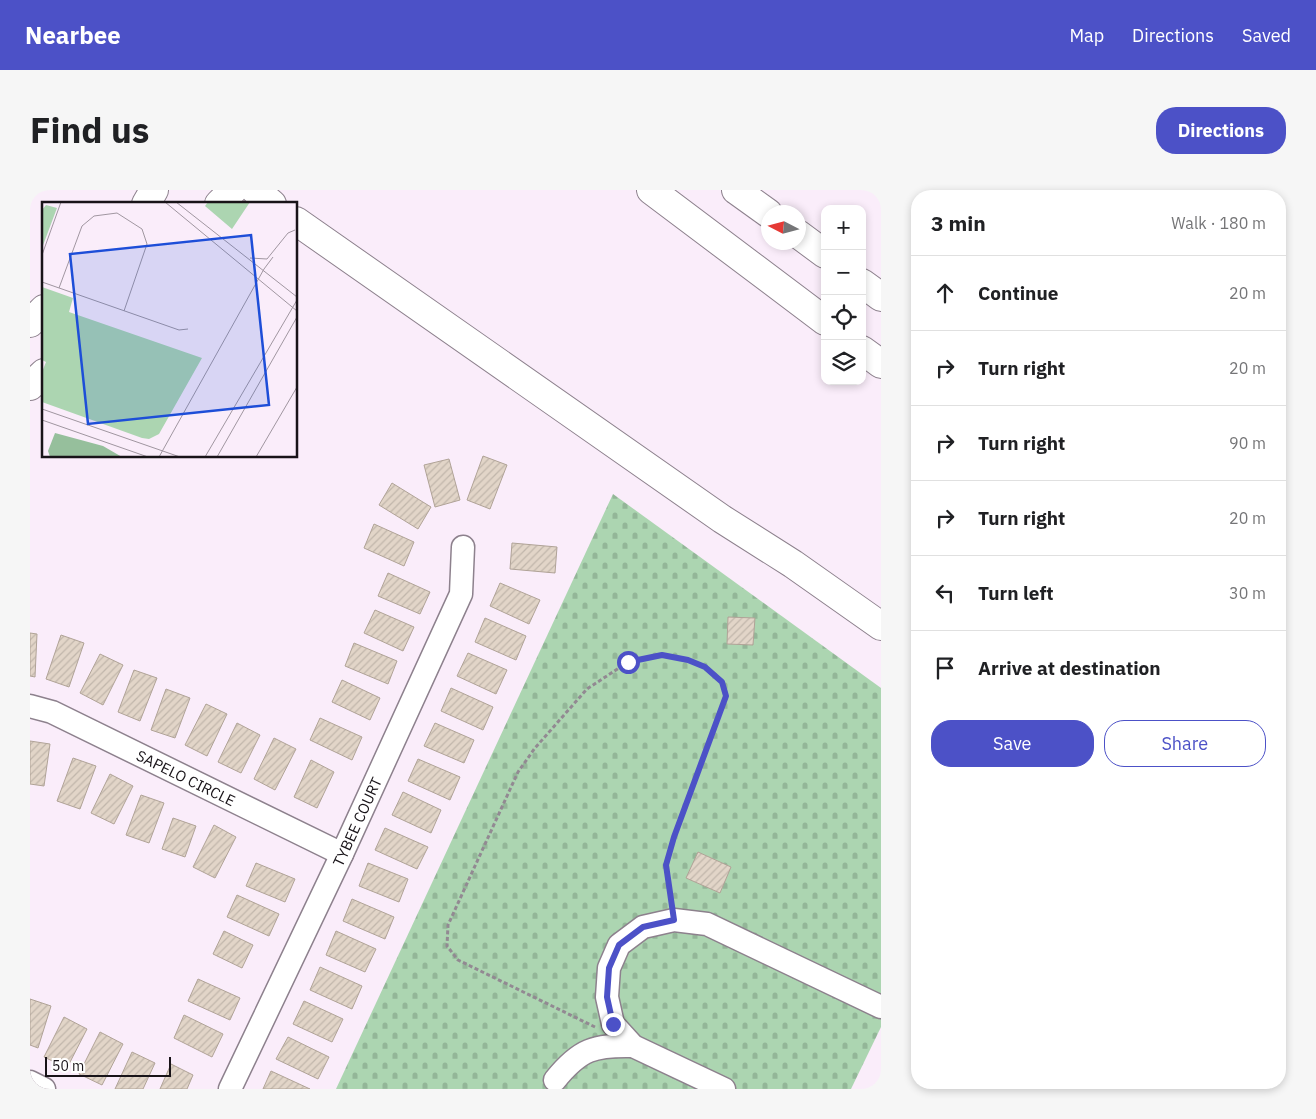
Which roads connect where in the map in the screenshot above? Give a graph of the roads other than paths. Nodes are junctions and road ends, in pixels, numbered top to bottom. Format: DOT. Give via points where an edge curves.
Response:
graph roads {
  1 [pos="154,190"];
  2 [pos="161,190"];
  3 [pos="233,190"];
  4 [pos="255,190"];
  5 [pos="652,190"];
  6 [pos="736,190"];
  7 [pos="148,202"];
  8 [pos="149,202"];
  9 [pos="221,202"];
  10 [pos="270,202"];
  11 [pos="761,208"];
  12 [pos="298,222"];
  13 [pos="806,240"];
  14 [pos="821,251"];
  15 [pos="866,286"];
  16 [pos="881,297"];
  17 [pos="42,311"];
  18 [pos="821,318"];
  19 [pos="30,323"];
  20 [pos="866,353"];
  21 [pos="881,364"];
  22 [pos="42,375"];
  23 [pos="30,386"];
  24 [pos="463,547"];
  25 [pos="881,626"];
  26 [pos="30,706"];
  27 [pos="342,854"];
  28 [pos="881,1007"];
  29 [pos="633,1046"];
  30 [pos="555,1080"];
  31 [pos="30,1082"];
  32 [pos="44,1089"];
  33 [pos="230,1089"];
  34 [pos="724,1089"];
  1 -- 7 [label="main road"];
  2 -- 8 [label="main road"];
  3 -- 9 [label="main road"];
  4 -- 10 [label="main road"];
  5 -- 18 [label="main road"];
  6 -- 11 [label="main road"];
  12 -- 25 [label="main road" via="722,519"];
  13 -- 14 [label="main road"];
  15 -- 16 [label="main road"];
  17 -- 19 [label="main road"];
  20 -- 21 [label="main road"];
  22 -- 23 [label="main road"];
  24 -- 27 [label="street, TYBEE COURT" via="461,594"];
  26 -- 27 [label="street, SAPELO CIRCLE" via="52,712"];
  27 -- 33 [label="street, TYBEE COURT"];
  28 -- 29 [label="street" via="707,924 674,920 643,927 619,945 609,968 607,997 613,1024"];
  29 -- 30 [label="street" via="611,1045 589,1050 570,1062"];
  29 -- 34 [label="street"];
  31 -- 32 [label="street"];
}
